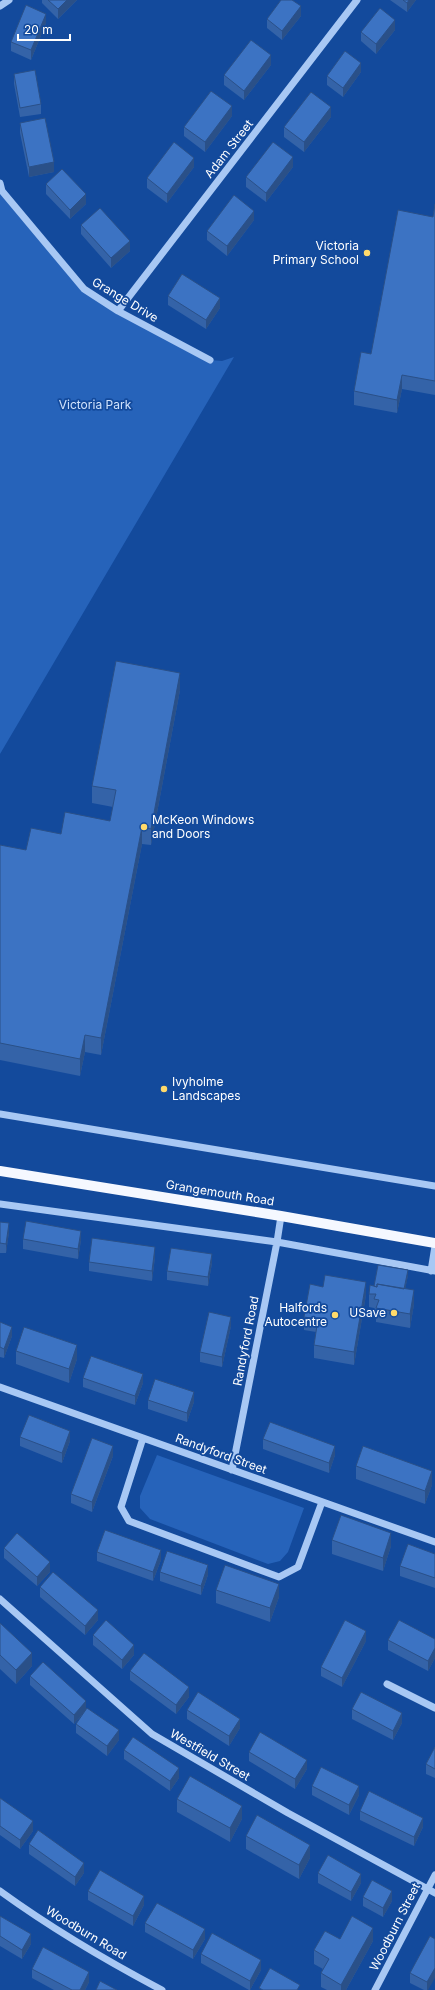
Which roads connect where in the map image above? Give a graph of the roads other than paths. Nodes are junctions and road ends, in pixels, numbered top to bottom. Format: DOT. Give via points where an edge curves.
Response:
graph roads {
  1 [pos="9,0"];
  2 [pos="358,0"];
  3 [pos="0,6"];
  4 [pos="0,183"];
  5 [pos="118,310"];
  6 [pos="210,360"];
  7 [pos="0,1114"];
  8 [pos="0,1171"];
  9 [pos="435,1186"];
  10 [pos="0,1204"];
  11 [pos="280,1216"];
  12 [pos="277,1242"];
  13 [pos="435,1244"];
  14 [pos="433,1271"];
  15 [pos="0,1387"];
  16 [pos="144,1438"];
  17 [pos="232,1470"];
  18 [pos="322,1502"];
  19 [pos="435,1542"];
  20 [pos="0,1599"];
  21 [pos="387,1684"];
  22 [pos="435,1708"];
  23 [pos="435,1875"];
  24 [pos="427,1890"];
  25 [pos="0,1891"];
  26 [pos="435,1894"];
  27 [pos="162,1990"];
  28 [pos="376,1990"];
  1 -- 3 [label="street"];
  2 -- 5 [label="street, Adam Street"];
  4 -- 5 [label="street, Grange Drive" via="2,191 84,288"];
  5 -- 6 [label="street, Grange Drive"];
  7 -- 9 [label="street"];
  8 -- 11 [label="main road, Grangemouth Road"];
  10 -- 12 [label="street"];
  11 -- 12 [label="street, Randyford Road"];
  11 -- 13 [label="main road, Grangemouth Road"];
  12 -- 14 [label="street"];
  12 -- 17 [label="street, Randyford Road"];
  13 -- 14 [label="street"];
  15 -- 16 [label="street, Randyford Street"];
  16 -- 17 [label="street, Randyford Street"];
  16 -- 18 [label="street" via="121,1507 128,1521 278,1577 298,1567"];
  17 -- 18 [label="street, Randyford Street"];
  18 -- 19 [label="street, Randyford Street"];
  20 -- 24 [label="street, Westfield Street" via="152,1734"];
  21 -- 22 [label="street"];
  23 -- 24 [label="street, Woodburn Street"];
  24 -- 26 [label="street, Westfield Street"];
  24 -- 28 [label="street, Woodburn Street"];
  25 -- 27 [label="street, Woodburn Road" via="32,1914"];
}
